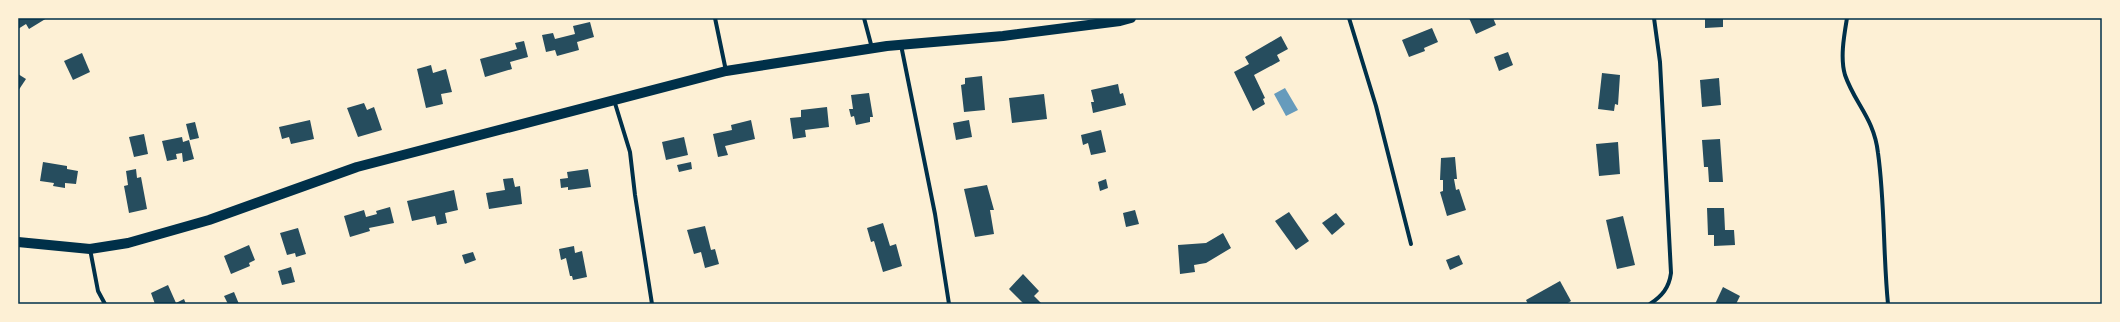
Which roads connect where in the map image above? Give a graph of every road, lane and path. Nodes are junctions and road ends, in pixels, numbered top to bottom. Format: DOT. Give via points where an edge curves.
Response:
graph roads {
  1 [pos="715,18"];
  2 [pos="864,18"];
  3 [pos="1131,18"];
  4 [pos="1349,18"];
  5 [pos="1654,18"];
  6 [pos="1847,18"];
  7 [pos="901,45"];
  8 [pos="872,48"];
  9 [pos="726,71"];
  10 [pos="614,100"];
  11 [pos="18,242"];
  12 [pos="1411,244"];
  13 [pos="90,249"];
  14 [pos="105,304"];
  15 [pos="652,304"];
  16 [pos="949,304"];
  17 [pos="1650,304"];
  18 [pos="1888,304"];
  1 -- 9 [label="street"];
  2 -- 8 [label="street"];
  3 -- 7 [label="main road" via="1003,36"];
  4 -- 12 [label="street" via="1376,106"];
  5 -- 17 [label="street" via="1660,62 1671,273 1666,291"];
  6 -- 18 [label="street" via="1843,62 1845,74 1875,132 1878,152"];
  7 -- 8 [label="main road"];
  7 -- 16 [label="street" via="935,214"];
  8 -- 9 [label="main road"];
  9 -- 10 [label="main road"];
  10 -- 13 [label="main road" via="357,167 209,220 128,243"];
  10 -- 15 [label="street" via="631,158 634,195"];
  11 -- 13 [label="main road"];
  13 -- 14 [label="street" via="98,292"];
}
